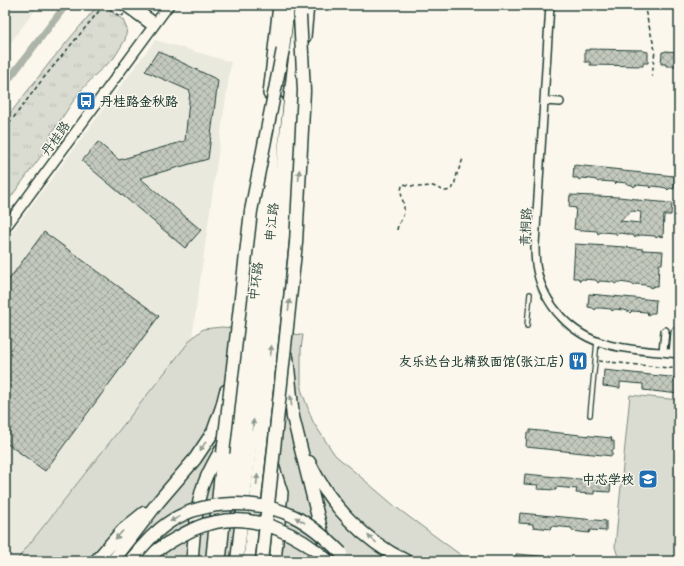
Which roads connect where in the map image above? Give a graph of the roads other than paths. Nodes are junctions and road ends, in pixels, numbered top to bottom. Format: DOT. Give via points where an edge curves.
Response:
graph roads {
  1 [pos="164,5"];
  2 [pos="169,5"];
  3 [pos="279,5"];
  4 [pos="288,5"];
  5 [pos="308,5"];
  6 [pos="550,5"];
  7 [pos="128,6"];
  8 [pos="300,10"];
  9 [pos="153,23"];
  10 [pos="283,49"];
  11 [pos="544,101"];
  12 [pos="560,102"];
  13 [pos="5,222"];
  14 [pos="5,228"];
  15 [pos="530,294"];
  16 [pos="527,326"];
  17 [pos="665,331"];
  18 [pos="675,332"];
  19 [pos="287,333"];
  20 [pos="597,341"];
  21 [pos="663,352"];
  22 [pos="676,353"];
  23 [pos="232,371"];
  24 [pos="265,406"];
  25 [pos="590,415"];
  26 [pos="234,426"];
  27 [pos="298,438"];
  28 [pos="159,501"];
  29 [pos="96,561"];
  30 [pos="113,561"];
  31 [pos="130,561"];
  32 [pos="145,561"];
  33 [pos="192,561"];
  34 [pos="212,561"];
  35 [pos="220,561"];
  36 [pos="229,561"];
  37 [pos="237,561"];
  38 [pos="249,561"];
  39 [pos="262,561"];
  40 [pos="275,561"];
  41 [pos="329,561"];
  42 [pos="346,561"];
  43 [pos="406,561"];
  1 -- 9 [label="street, 丹桂路"];
  2 -- 9 [label="street, 丹桂路"];
  3 -- 26 [label="main road, 申江路"];
  4 -- 10 [label="highway, 中环路"];
  24 -- 5 [label="main road, 申江路, one-way"];
  6 -- 11 [label="street, 青桐路"];
  7 -- 9 [label="street"];
  19 -- 8 [label="highway, one-way, bridge" via="296,243 304,90"];
  37 -- 8 [label="highway, 中环路, one-way, bridge"];
  9 -- 13 [label="street, 丹桂路"];
  9 -- 14 [label="street, 丹桂路"];
  10 -- 23 [label="highway, bridge" via="251,212"];
  10 -- 36 [label="highway, 中环路, bridge"];
  11 -- 12 [label="street"];
  11 -- 20 [label="street, 青桐路" via="535,245 536,269 544,291 556,311 576,330"];
  15 -- 16 [label="lane"];
  17 -- 21 [label="street"];
  18 -- 22 [label="street"];
  27 -- 19 [label="highway, one-way, bridge" via="290,394"];
  19 -- 39 [label="highway, bridge"];
  20 -- 21 [label="street, 青桐路"];
  20 -- 25 [label="lane"];
  21 -- 22 [label="street, 青桐路"];
  23 -- 28 [label="highway, one-way, bridge" via="213,432 195,459"];
  23 -- 34 [label="highway, bridge"];
  38 -- 24 [label="main road, 申江路, one-way"];
  24 -- 40 [label="main road" via="264,430 282,493"];
  26 -- 33 [label="main road" via="201,491"];
  26 -- 35 [label="main road, 申江路"];
  27 -- 41 [label="highway, bridge"];
  43 -- 27 [label="highway, one-way" via="381,547 346,516 326,492"];
  28 -- 29 [label="highway, one-way" via="123,530"];
  28 -- 30 [label="highway"];
  42 -- 31 [label="highway, one-way, bridge" via="322,534 295,516 252,504 220,505 193,511 172,520 149,539"];
  32 -- 41 [label="highway, bridge" via="191,529 217,521 242,520 270,526 293,536 317,550"];
}
